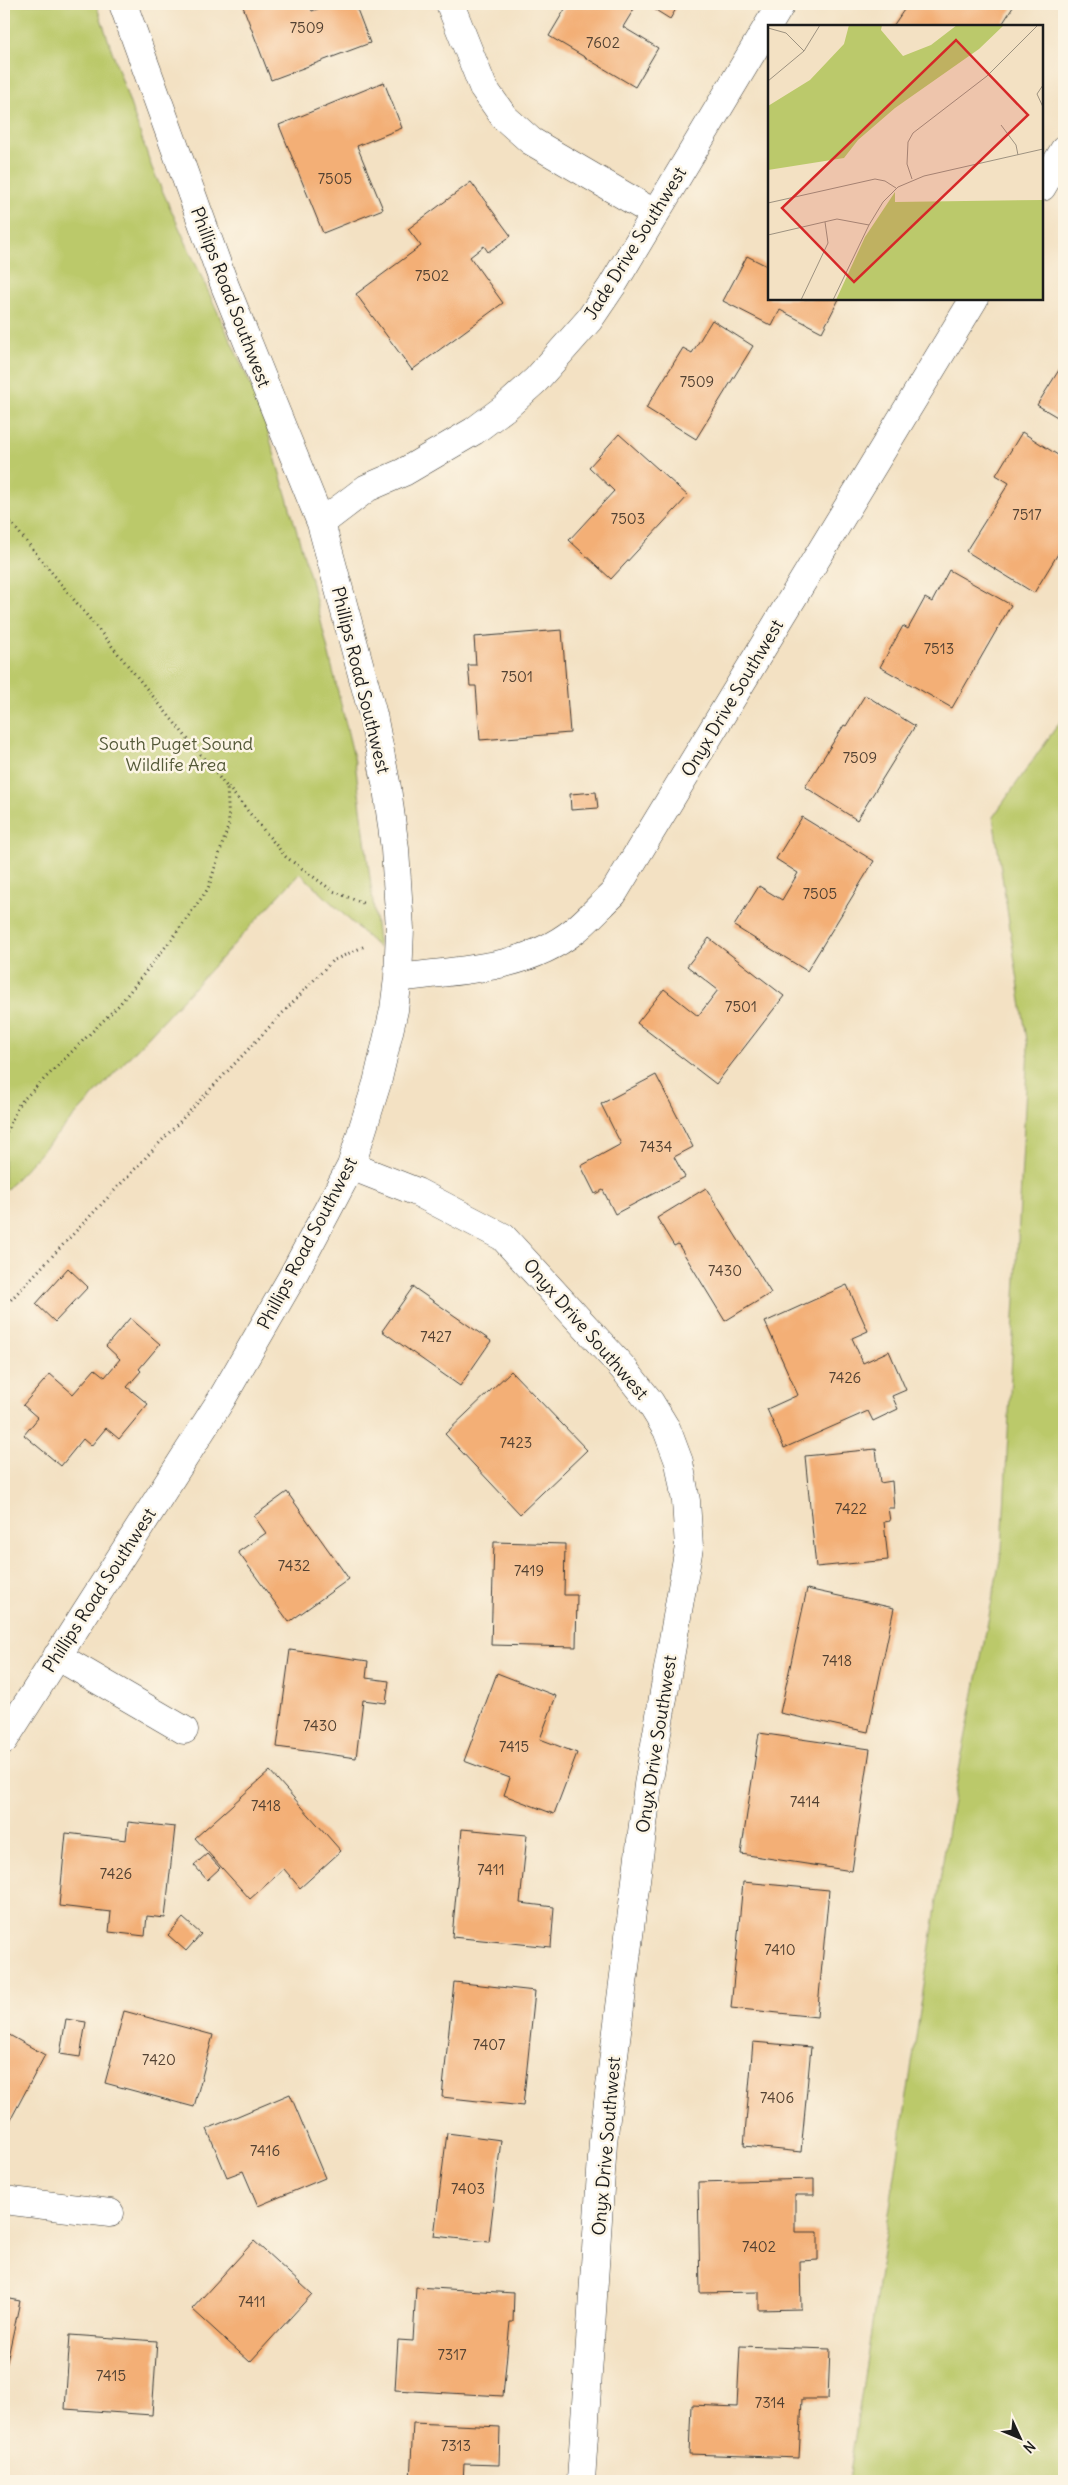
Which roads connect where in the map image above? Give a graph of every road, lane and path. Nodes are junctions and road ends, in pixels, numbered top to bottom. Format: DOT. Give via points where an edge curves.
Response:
graph roads {
  1 [pos="123,4"];
  2 [pos="450,4"];
  3 [pos="781,4"];
  4 [pos="768,25"];
  5 [pos="768,25"];
  6 [pos="1064,150"];
  7 [pos="1043,185"];
  8 [pos="654,213"];
  9 [pos="973,300"];
  10 [pos="4,514"];
  11 [pos="321,523"];
  12 [pos="227,787"];
  13 [pos="400,929"];
  14 [pos="398,978"];
  15 [pos="4,1138"];
  16 [pos="351,1166"];
  17 [pos="4,1307"];
  18 [pos="57,1656"];
  19 [pos="184,1730"];
  20 [pos="4,1740"];
  21 [pos="4,2200"];
  22 [pos="110,2213"];
  23 [pos="581,2481"];
  1 -- 11 [label="street, Phillips Road Southwest" via="225,286"];
  2 -- 8 [label="street" via="483,87 504,117 531,141"];
  3 -- 5 [label="street, Jade Drive Southwest"];
  4 -- 8 [label="street, Jade Drive Southwest"];
  6 -- 7 [label="street"];
  8 -- 11 [label="street, Jade Drive Southwest" via="589,320 536,380 474,432 404,472 367,488"];
  9 -- 14 [label="street, Onyx Drive Southwest" via="612,894 574,932 533,955 484,967"];
  10 -- 12 [label="path"];
  11 -- 13 [label="street, Phillips Road Southwest" via="373,714 395,849"];
  12 -- 13 [label="path" via="286,857 333,891 361,901"];
  12 -- 15 [label="path" via="229,824 208,889 119,1005 19,1104"];
  13 -- 14 [label="street, Phillips Road Southwest"];
  13 -- 17 [label="path" via="332,961"];
  14 -- 16 [label="street, Phillips Road Southwest" via="377,1083"];
  16 -- 18 [label="street, Phillips Road Southwest" via="221,1400"];
  16 -- 23 [label="street, Onyx Drive Southwest" via="417,1192 504,1237 650,1402 667,1430 679,1462 686,1501 689,1547 648,1785 603,2142"];
  18 -- 19 [label="street"];
  18 -- 20 [label="street, Phillips Road Southwest"];
  21 -- 22 [label="street"];
}
